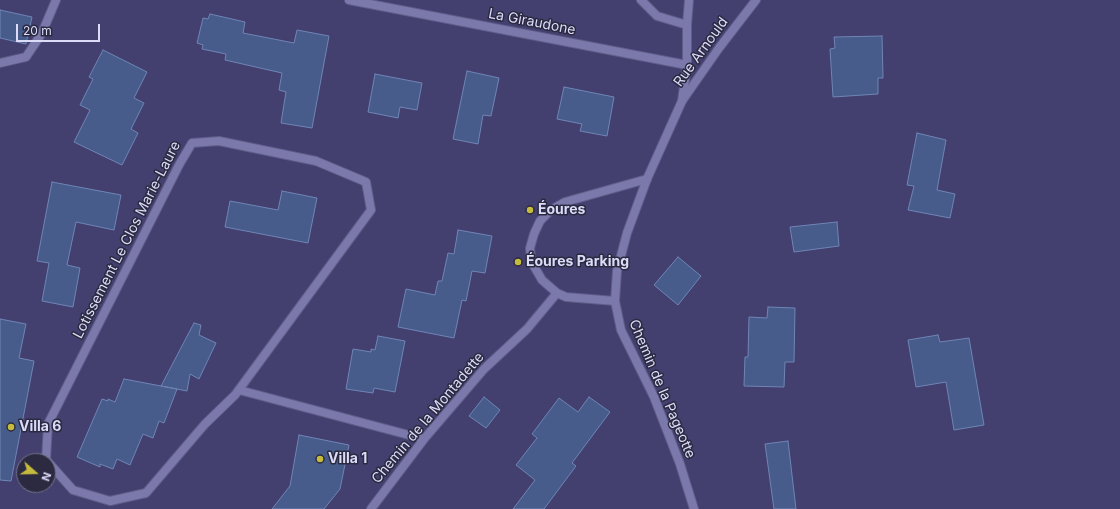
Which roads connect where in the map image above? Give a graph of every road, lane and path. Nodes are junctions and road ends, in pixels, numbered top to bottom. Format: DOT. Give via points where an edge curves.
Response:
graph roads {
  1 [pos="56,0"];
  2 [pos="349,0"];
  3 [pos="641,0"];
  4 [pos="689,0"];
  5 [pos="756,0"];
  6 [pos="688,25"];
  7 [pos="0,63"];
  8 [pos="687,65"];
  9 [pos="682,101"];
  10 [pos="647,179"];
  11 [pos="557,293"];
  12 [pos="615,301"];
  13 [pos="239,390"];
  14 [pos="424,440"];
  15 [pos="46,453"];
  16 [pos="56,470"];
  17 [pos="371,509"];
  18 [pos="694,509"];
  1 -- 7 [label="street" via="42,33 26,57"];
  2 -- 8 [label="street, La Giraudone"];
  3 -- 6 [label="street" via="657,16"];
  4 -- 6 [label="street, Chemin de la Pageotte"];
  5 -- 9 [label="street, Rue Arnould"];
  6 -- 8 [label="street, Chemin de la Pageotte"];
  8 -- 9 [label="street, Chemin de la Pageotte"];
  9 -- 10 [label="street, Chemin de la Pageotte"];
  10 -- 11 [label="street" via="565,202 551,210 540,221 530,248 531,261 542,280"];
  10 -- 12 [label="street, Chemin de la Pageotte" via="617,271"];
  11 -- 12 [label="street" via="566,297"];
  11 -- 14 [label="street, Chemin de la Montadette" via="527,329 484,369"];
  12 -- 18 [label="street, Chemin de la Pageotte" via="621,330 654,397"];
  13 -- 14 [label="street"];
  13 -- 15 [label="street, Lotissement Le Clos Marie-Laure" via="371,210 366,182 316,161 219,141 192,143 48,424"];
  13 -- 16 [label="street, Lotissement Le Clos Marie-Laure" via="205,424 146,493 110,501 73,490"];
  14 -- 17 [label="street, Chemin de la Montadette"];
}
